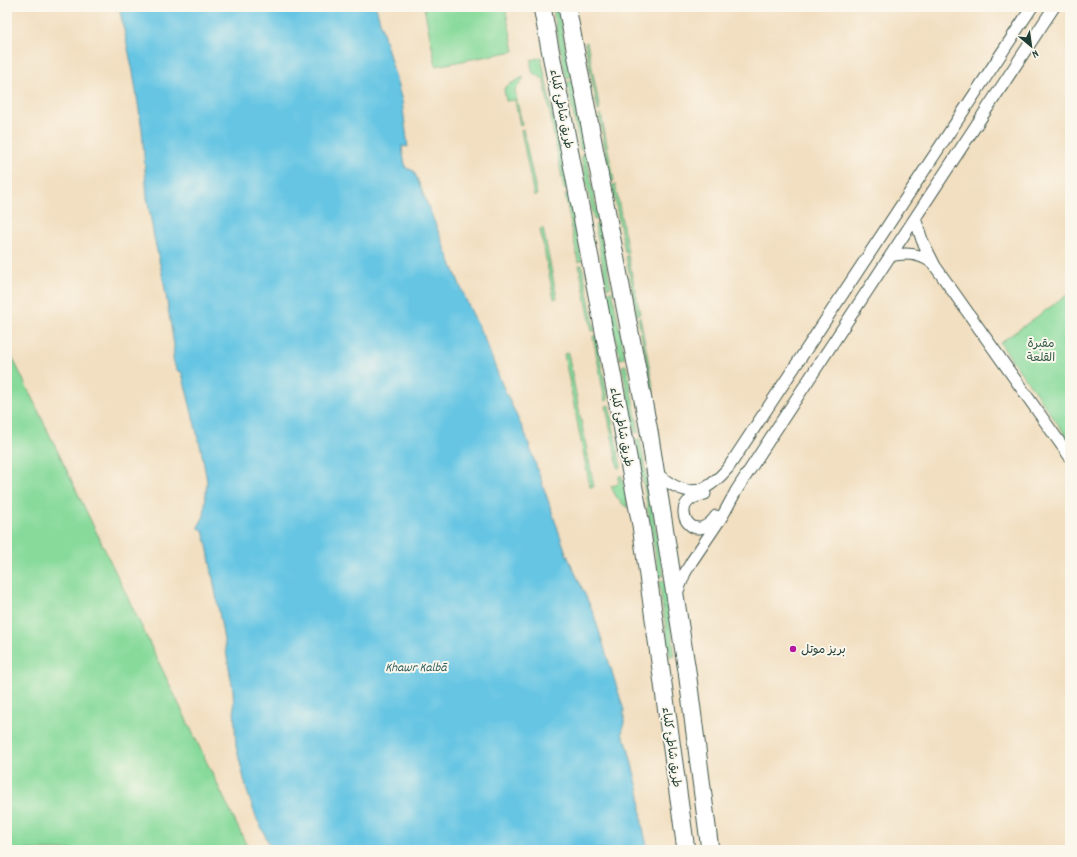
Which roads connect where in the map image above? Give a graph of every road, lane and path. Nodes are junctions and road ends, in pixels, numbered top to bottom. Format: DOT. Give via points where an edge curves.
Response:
graph roads {
  1 [pos="542,7"];
  2 [pos="567,7"];
  3 [pos="1032,7"];
  4 [pos="1054,7"];
  5 [pos="915,218"];
  6 [pos="890,256"];
  7 [pos="935,266"];
  8 [pos="1070,456"];
  9 [pos="728,468"];
  10 [pos="656,473"];
  11 [pos="736,491"];
  12 [pos="676,598"];
  13 [pos="673,753"];
  14 [pos="710,848"];
  15 [pos="686,850"];
  1 -- 13 [label="highway, طريق شاطئ كلباء" via="641,525"];
  2 -- 10 [label="highway, طريق شاطئ كلباء"];
  3 -- 9 [label="street"];
  4 -- 5 [label="street"];
  5 -- 6 [label="street"];
  5 -- 7 [label="street"];
  6 -- 7 [label="street" via="914,254"];
  6 -- 11 [label="street"];
  7 -- 8 [label="street"];
  9 -- 10 [label="street" via="710,486 697,491 675,487"];
  9 -- 11 [label="street" via="716,487 707,494 688,500 684,508 686,520 696,528 705,527"];
  10 -- 12 [label="highway, طريق شاطئ كلباء"];
  11 -- 12 [label="street" via="692,561 682,579"];
  12 -- 14 [label="highway, طريق شاطئ كلباء"];
  13 -- 14 [label="highway" via="690,794 696,836"];
  13 -- 15 [label="highway, طريق شاطئ كلباء"];
}
